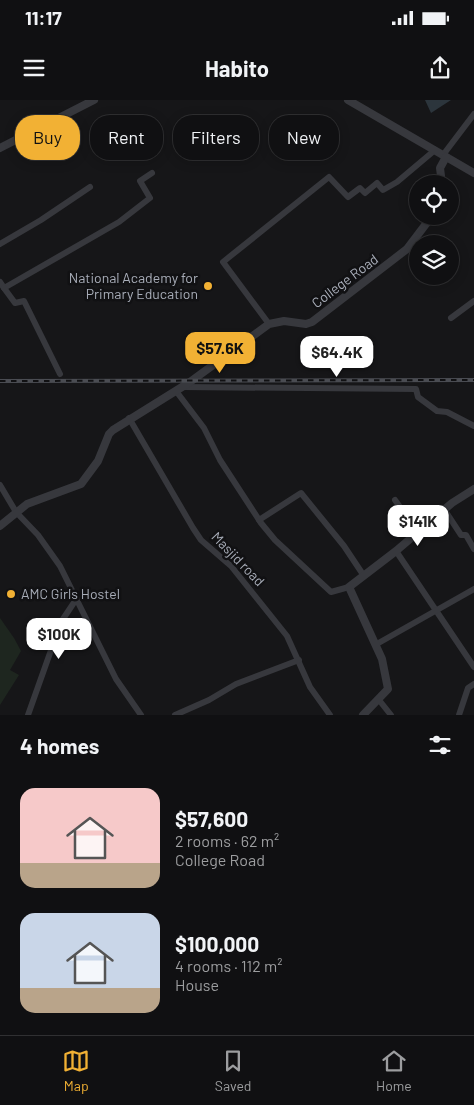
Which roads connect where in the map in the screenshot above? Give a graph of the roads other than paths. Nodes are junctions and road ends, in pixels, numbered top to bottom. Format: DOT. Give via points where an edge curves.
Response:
graph roads {
  1 [pos="92,100"];
  2 [pos="348,100"];
  3 [pos="474,114"];
  4 [pos="0,148"];
  5 [pos="435,150"];
  6 [pos="445,156"];
  7 [pos="152,173"];
  8 [pos="474,173"];
  9 [pos="441,175"];
  10 [pos="90,187"];
  11 [pos="425,225"];
  12 [pos="0,244"];
  13 [pos="2,285"];
  14 [pos="474,301"];
  15 [pos="451,318"];
  16 [pos="269,324"];
  17 [pos="60,374"];
  18 [pos="179,389"];
  19 [pos="129,418"];
  20 [pos="474,426"];
  21 [pos="0,485"];
  22 [pos="474,489"];
  23 [pos="395,500"];
  24 [pos="444,509"];
  25 [pos="16,512"];
  26 [pos="259,520"];
  27 [pos="0,526"];
  28 [pos="418,532"];
  29 [pos="474,549"];
  30 [pos="396,551"];
  31 [pos="364,576"];
  32 [pos="349,587"];
  33 [pos="474,589"];
  34 [pos="77,598"];
  35 [pos="435,610"];
  36 [pos="375,646"];
  37 [pos="299,660"];
  38 [pos="474,667"];
  39 [pos="474,684"];
  40 [pos="379,700"];
  41 [pos="28,715"];
  42 [pos="141,715"];
  43 [pos="175,715"];
  44 [pos="330,715"];
  45 [pos="363,715"];
  46 [pos="391,715"];
  47 [pos="459,715"];
  1 -- 4 [label="street"];
  2 -- 5 [label="street"];
  3 -- 6 [label="street"];
  5 -- 6 [label="street"];
  5 -- 16 [label="street" via="383,190 377,183 365,193 360,188 348,197 330,177 223,262"];
  6 -- 8 [label="street"];
  6 -- 9 [label="street"];
  7 -- 13 [label="street" via="140,181 150,198 119,222"];
  10 -- 12 [label="street"];
  11 -- 16 [label="street, College Road" via="407,249 312,322"];
  13 -- 17 [label="street" via="15,303 24,301"];
  14 -- 15 [label="street"];
  16 -- 18 [label="street"];
  18 -- 19 [label="street"];
  18 -- 20 [label="street" via="416,389 418,397 437,411 447,412"];
  18 -- 26 [label="street"];
  19 -- 25 [label="street" via="109,434 98,461 81,484 27,504"];
  19 -- 37 [label="street, Masjid road" via="201,540 231,566 258,598 287,636"];
  21 -- 25 [label="street"];
  22 -- 24 [label="street"];
  23 -- 28 [label="street"];
  24 -- 28 [label="street"];
  24 -- 29 [label="street"];
  25 -- 27 [label="street"];
  25 -- 34 [label="street" via="44,543"];
  26 -- 31 [label="street" via="302,493"];
  26 -- 32 [label="street" via="275,540 331,592"];
  28 -- 30 [label="street"];
  30 -- 31 [label="street"];
  30 -- 35 [label="street"];
  31 -- 32 [label="street"];
  32 -- 36 [label="street"];
  33 -- 35 [label="street"];
  34 -- 41 [label="street" via="61,622"];
  34 -- 42 [label="street" via="116,679"];
  35 -- 36 [label="street"];
  35 -- 38 [label="street"];
  36 -- 40 [label="street" via="382,659 388,689"];
  37 -- 43 [label="street" via="236,684"];
  37 -- 44 [label="street, Masjid road" via="310,687"];
  39 -- 47 [label="street" via="468,688"];
  40 -- 45 [label="street"];
  40 -- 46 [label="street"];
}
